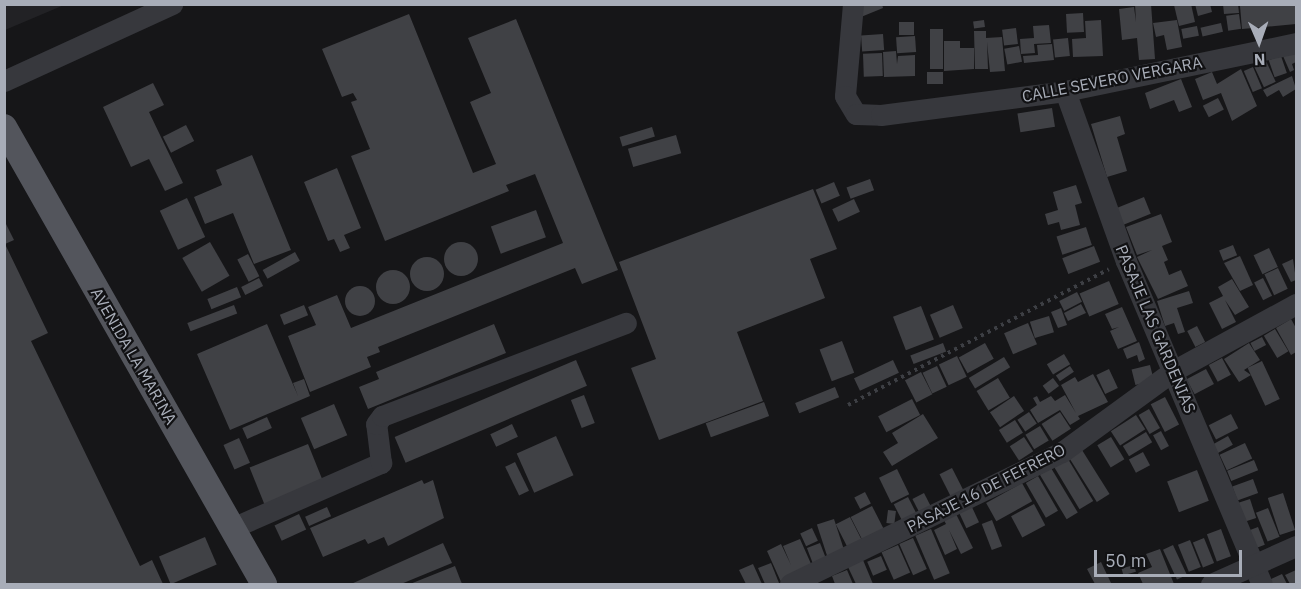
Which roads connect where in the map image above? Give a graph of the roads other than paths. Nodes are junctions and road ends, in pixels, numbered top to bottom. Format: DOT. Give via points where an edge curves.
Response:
graph roads {
  1 [pos="172,4"];
  2 [pos="853,4"];
  3 [pos="1296,43"];
  4 [pos="4,81"];
  5 [pos="1065,91"];
  6 [pos="4,127"];
  7 [pos="1296,304"];
  8 [pos="626,323"];
  9 [pos="1173,371"];
  10 [pos="232,528"];
  11 [pos="1296,546"];
  12 [pos="1256,564"];
  13 [pos="264,585"];
  14 [pos="790,585"];
  15 [pos="1211,585"];
  16 [pos="1262,585"];
  1 -- 4 [label="street"];
  2 -- 5 [label="street, CALLE SEVERO VERGARA" via="845,96 856,114 880,115"];
  3 -- 5 [label="street, CALLE SEVERO VERGARA"];
  5 -- 9 [label="street, PASAJE LAS GARDENIAS" via="1126,261"];
  6 -- 10 [label="main road, AVENIDA LA MARINA"];
  7 -- 9 [label="street, PASAJE 16 DE FEFRERO"];
  8 -- 10 [label="street" via="382,416 376,424 381,463"];
  9 -- 12 [label="street, PASAJE LAS GARDENIAS"];
  9 -- 14 [label="street, PASAJE 16 DE FEFRERO" via="1062,452"];
  10 -- 13 [label="main road, AVENIDA LA MARINA"];
  11 -- 12 [label="street"];
  12 -- 15 [label="street"];
  12 -- 16 [label="street, PASAJE LAS GARDENIAS"];
}
